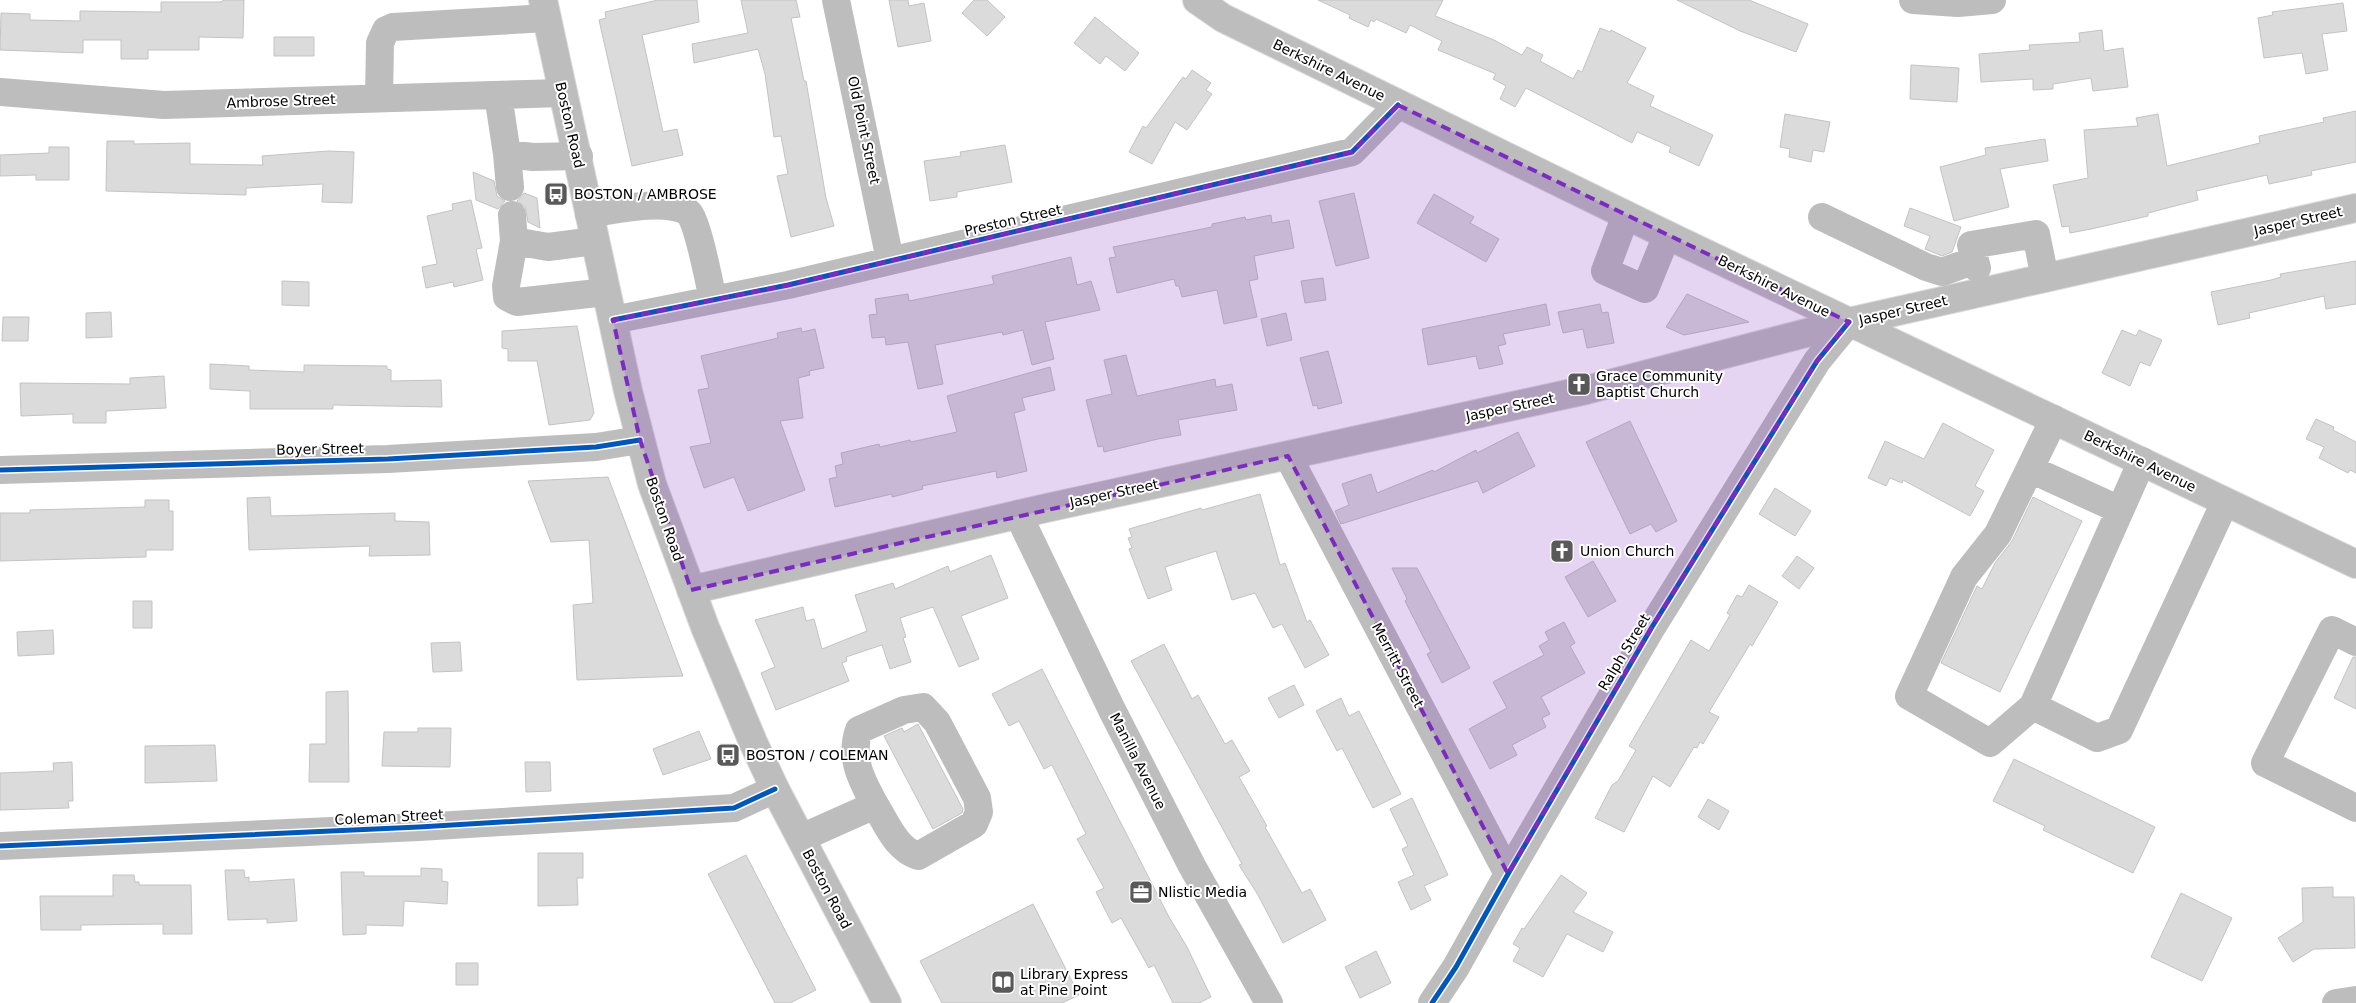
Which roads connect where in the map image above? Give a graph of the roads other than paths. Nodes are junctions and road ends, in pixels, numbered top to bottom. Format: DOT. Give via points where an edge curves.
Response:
graph roads {
  1 [pos="836,0"];
  2 [pos="1196,0"];
  3 [pos="1913,0"];
  4 [pos="1992,0"];
  5 [pos="545,9"];
  6 [pos="0,92"];
  7 [pos="562,92"];
  8 [pos="498,95"];
  9 [pos="379,98"];
  10 [pos="1398,105"];
  11 [pos="507,154"];
  12 [pos="578,156"];
  13 [pos="510,187"];
  14 [pos="2356,208"];
  15 [pos="589,214"];
  16 [pos="1626,215"];
  17 [pos="1822,217"];
  18 [pos="1667,235"];
  19 [pos="595,241"];
  20 [pos="890,260"];
  21 [pos="1975,260"];
  22 [pos="2045,278"];
  23 [pos="606,292"];
  24 [pos="1984,292"];
  25 [pos="713,300"];
  26 [pos="613,320"];
  27 [pos="1849,322"];
  28 [pos="2054,419"];
  29 [pos="640,440"];
  30 [pos="1288,456"];
  31 [pos="2142,462"];
  32 [pos="2030,468"];
  33 [pos="0,470"];
  34 [pos="2225,502"];
  35 [pos="2120,510"];
  36 [pos="1018,514"];
  37 [pos="2356,564"];
  38 [pos="691,590"];
  39 [pos="2356,642"];
  40 [pos="2033,706"];
  41 [pos="775,789"];
  42 [pos="875,805"];
  43 [pos="2356,808"];
  44 [pos="801,838"];
  45 [pos="0,846"];
  46 [pos="1508,874"];
  47 [pos="2356,1000"];
  48 [pos="887,1003"];
  49 [pos="1269,1003"];
  50 [pos="1432,1003"];
  51 [pos="2336,1003"];
  1 -- 20 [label="street, Old Point Street"];
  2 -- 10 [label="street, Berkshire Avenue" via="1223,18"];
  3 -- 4 [label="street" via="1958,3"];
  5 -- 7 [label="street, Boston Road"];
  5 -- 9 [label="street" via="386,30 380,43"];
  6 -- 9 [label="street, Ambrose Street" via="164,105"];
  7 -- 8 [label="street, Ambrose Street"];
  7 -- 12 [label="street, Boston Road"];
  8 -- 9 [label="street, Ambrose Street"];
  8 -- 11 [label="street"];
  10 -- 16 [label="street, Berkshire Avenue"];
  10 -- 20 [label="street, Preston Street" via="1352,152"];
  11 -- 12 [label="street"];
  11 -- 13 [label="street"];
  12 -- 15 [label="street, Boston Road"];
  14 -- 22 [label="street, Jasper Street"];
  15 -- 19 [label="street, Boston Road"];
  15 -- 25 [label="street" via="643,206 663,206 688,212 699,238"];
  16 -- 18 [label="street, Berkshire Avenue"];
  16 -- 18 [label="street" via="1605,271 1645,289"];
  17 -- 21 [label="street" via="1942,272"];
  18 -- 27 [label="street, Berkshire Avenue"];
  19 -- 23 [label="street, Boston Road"];
  19 -- 23 [label="street" via="548,247 513,228 507,297 517,302"];
  20 -- 25 [label="street, Preston Street"];
  21 -- 22 [label="street" via="1971,245 2036,234"];
  21 -- 24 [label="street"];
  22 -- 24 [label="street, Jasper Street"];
  23 -- 26 [label="street, Boston Road"];
  24 -- 27 [label="street, Jasper Street"];
  25 -- 26 [label="street, Preston Street"];
  26 -- 29 [label="street, Boston Road"];
  27 -- 28 [label="street, Berkshire Avenue"];
  27 -- 30 [label="street, Jasper Street" via="1586,390"];
  27 -- 46 [label="street, Ralph Street" via="1806,377 1652,627"];
  28 -- 31 [label="street, Berkshire Avenue"];
  28 -- 32 [label="street"];
  29 -- 33 [label="street, Boyer Street" via="596,447 388,459"];
  29 -- 38 [label="street, Boston Road" via="652,484"];
  30 -- 36 [label="street, Jasper Street"];
  30 -- 46 [label="street, Merritt Street"];
  31 -- 34 [label="street, Berkshire Avenue"];
  31 -- 35 [label="street"];
  32 -- 35 [label="street"];
  32 -- 40 [label="street" via="1998,534 1964,577 1909,696 1990,744"];
  34 -- 37 [label="street, Berkshire Avenue"];
  34 -- 40 [label="street" via="2119,730 2097,738"];
  35 -- 40 [label="street"];
  36 -- 38 [label="street, Jasper Street"];
  36 -- 49 [label="street, Manilla Avenue" via="1116,719 1192,866"];
  38 -- 41 [label="street, Boston Road" via="728,686"];
  39 -- 43 [label="street" via="2332,630 2265,763"];
  41 -- 44 [label="street, Boston Road"];
  41 -- 45 [label="street, Coleman Street" via="734,808 419,827"];
  42 -- 42 [label="street" via="898,843 907,852 918,856 974,824 979,812 977,798 937,722 923,707 904,710 859,730 856,746 859,776"];
  42 -- 44 [label="street"];
  44 -- 48 [label="street, Boston Road"];
  46 -- 50 [label="street, Ralph Street"];
  47 -- 51 [label="street"];
}
